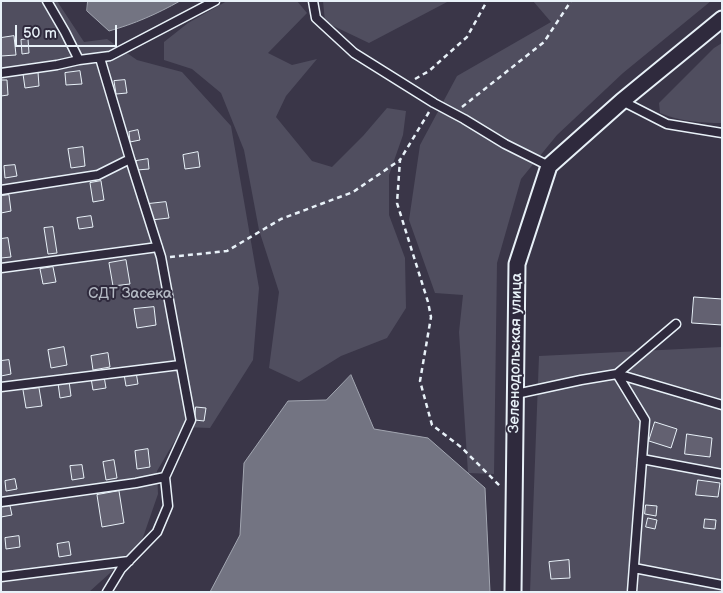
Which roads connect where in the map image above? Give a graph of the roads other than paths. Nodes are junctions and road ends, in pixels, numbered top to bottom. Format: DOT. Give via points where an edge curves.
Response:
graph roads {
  1 [pos="46,1"];
  2 [pos="215,1"];
  3 [pos="312,1"];
  4 [pos="722,19"];
  5 [pos="100,58"];
  6 [pos="79,60"];
  7 [pos="1,73"];
  8 [pos="622,101"];
  9 [pos="722,133"];
  10 [pos="130,159"];
  11 [pos="549,166"];
  12 [pos="1,190"];
  13 [pos="158,247"];
  14 [pos="1,268"];
  15 [pos="676,324"];
  16 [pos="180,365"];
  17 [pos="617,374"];
  18 [pos="1,387"];
  19 [pos="516,394"];
  20 [pos="722,405"];
  21 [pos="642,459"];
  22 [pos="722,474"];
  23 [pos="165,477"];
  24 [pos="1,502"];
  25 [pos="128,561"];
  26 [pos="634,568"];
  27 [pos="1,577"];
  28 [pos="722,585"];
  29 [pos="107,592"];
  30 [pos="512,592"];
  31 [pos="632,592"];
  1 -- 6 [label="lane"];
  2 -- 5 [label="lane" via="110,56"];
  3 -- 11 [label="lane" via="316,18 354,53 434,103"];
  4 -- 8 [label="street"];
  5 -- 6 [label="lane"];
  5 -- 10 [label="lane"];
  6 -- 7 [label="lane"];
  8 -- 9 [label="lane" via="668,124"];
  8 -- 11 [label="street"];
  10 -- 12 [label="lane" via="98,176"];
  10 -- 13 [label="lane"];
  11 -- 19 [label="street, Зеленодольская улица" via="517,264"];
  13 -- 14 [label="lane"];
  13 -- 16 [label="lane"];
  15 -- 17 [label="lane"];
  16 -- 18 [label="lane"];
  16 -- 23 [label="lane" via="191,420"];
  17 -- 19 [label="lane"];
  17 -- 20 [label="lane"];
  17 -- 21 [label="lane" via="645,420"];
  19 -- 30 [label="street, Зеленодольская улица"];
  21 -- 22 [label="lane"];
  21 -- 26 [label="lane"];
  23 -- 24 [label="lane"];
  23 -- 25 [label="lane" via="168,506 157,532"];
  25 -- 27 [label="lane"];
  25 -- 29 [label="lane"];
  26 -- 28 [label="lane"];
  26 -- 31 [label="lane"];
}
